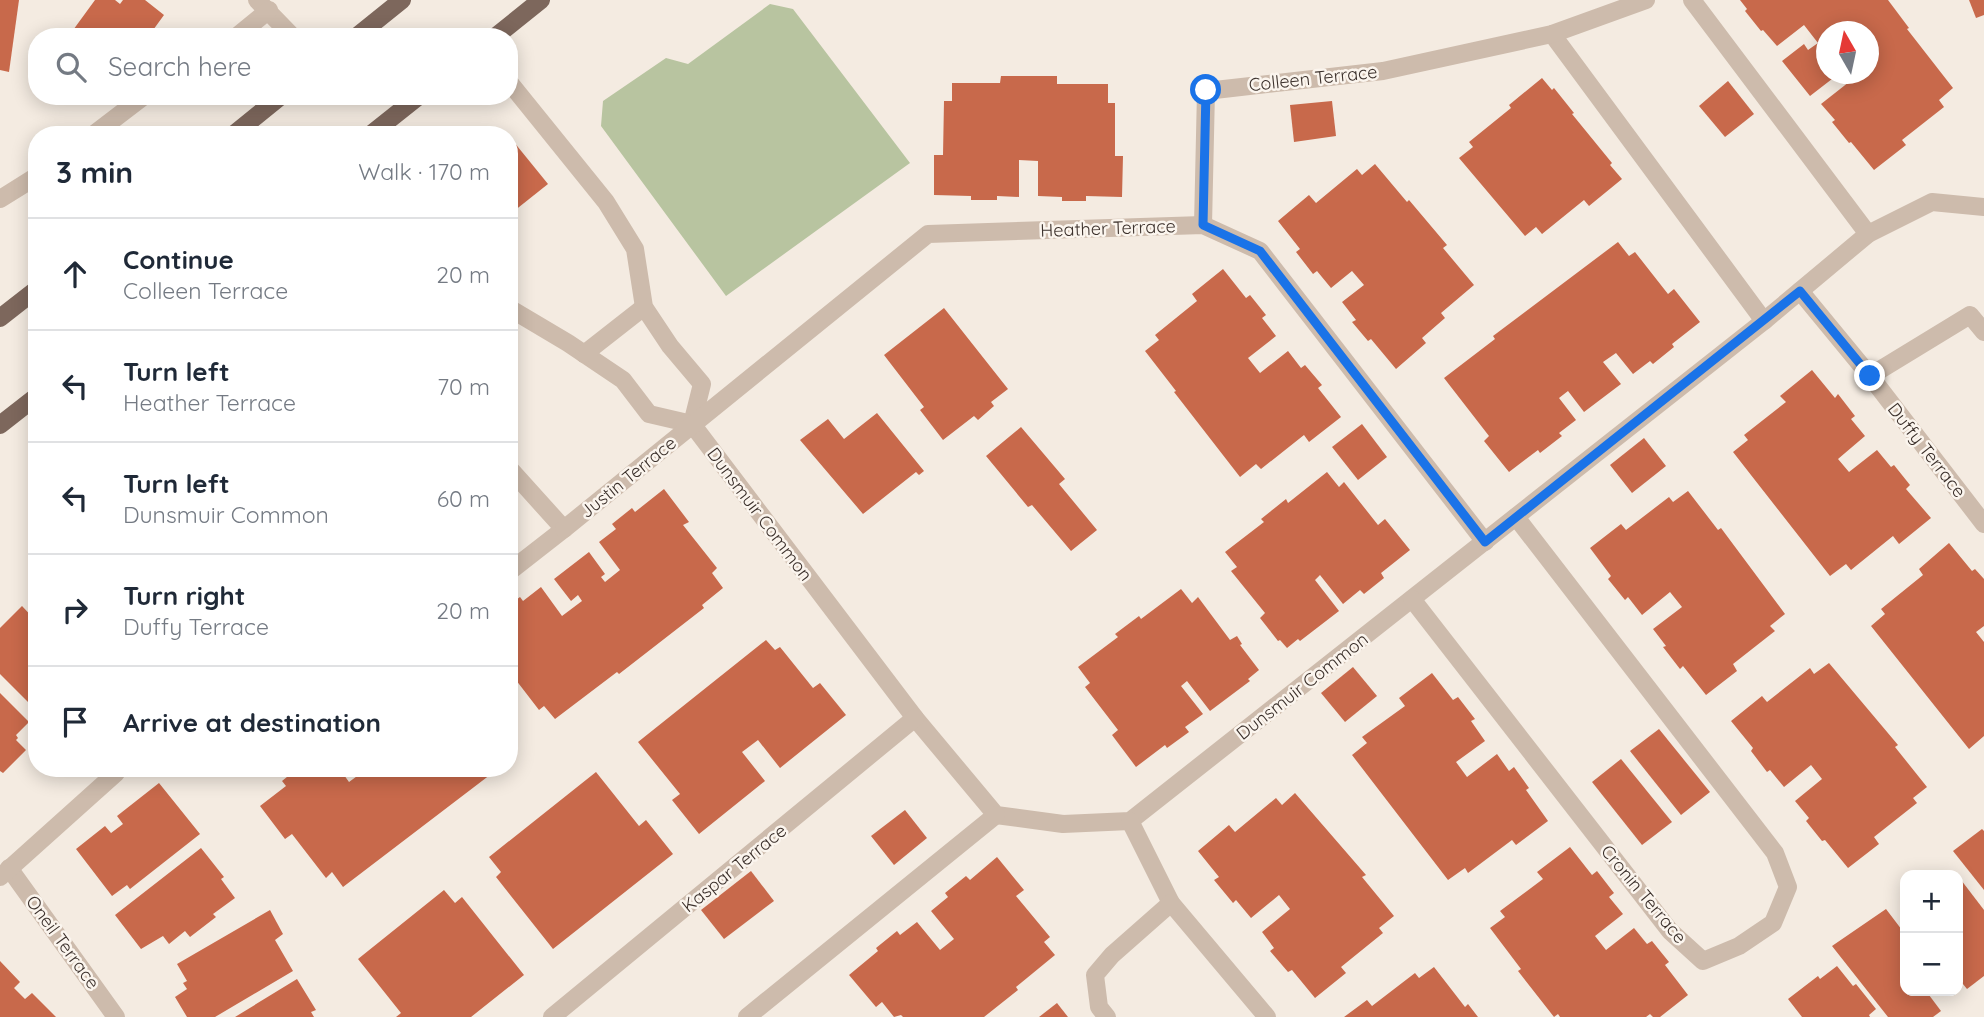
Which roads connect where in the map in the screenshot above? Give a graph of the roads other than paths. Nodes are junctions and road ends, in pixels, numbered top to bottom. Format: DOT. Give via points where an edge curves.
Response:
graph roads {
  1 [pos="402,0"];
  2 [pos="541,0"];
  3 [pos="1646,0"];
  4 [pos="1692,0"];
  5 [pos="263,5"];
  6 [pos="244,28"];
  7 [pos="285,28"];
  8 [pos="367,28"];
  9 [pos="506,28"];
  10 [pos="1552,34"];
  11 [pos="518,93"];
  12 [pos="132,105"];
  13 [pos="270,105"];
  14 [pos="408,105"];
  15 [pos="105,126"];
  16 [pos="244,126"];
  17 [pos="381,126"];
  18 [pos="28,182"];
  19 [pos="0,199"];
  20 [pos="1984,207"];
  21 [pos="1203,225"];
  22 [pos="1868,234"];
  23 [pos="1800,291"];
  24 [pos="28,296"];
  25 [pos="644,307"];
  26 [pos="518,314"];
  27 [pos="0,318"];
  28 [pos="1764,321"];
  29 [pos="1984,332"];
  30 [pos="584,354"];
  31 [pos="1870,376"];
  32 [pos="28,403"];
  33 [pos="692,424"];
  34 [pos="0,425"];
  35 [pos="518,476"];
  36 [pos="1516,517"];
  37 [pos="1984,524"];
  38 [pos="564,529"];
  39 [pos="1485,542"];
  40 [pos="518,565"];
  41 [pos="1412,599"];
  42 [pos="915,718"];
  43 [pos="112,777"];
  44 [pos="996,815"];
  45 [pos="1130,821"];
  46 [pos="4,873"];
  47 [pos="1171,903"];
  48 [pos="116,1017"];
  49 [pos="552,1017"];
  50 [pos="747,1017"];
  51 [pos="1107,1017"];
  52 [pos="1267,1017"];
  1 -- 8 [label="main road"];
  2 -- 9 [label="main road"];
  3 -- 10 [label="street, Colleen Terrace"];
  4 -- 22 [label="street"];
  5 -- 6 [label="street"];
  5 -- 7 [label="street"];
  10 -- 21 [label="street, Colleen Terrace" via="1383,71 1206,90"];
  10 -- 28 [label="street"];
  11 -- 25 [label="street" via="606,202 635,249"];
  12 -- 15 [label="street"];
  13 -- 16 [label="main road"];
  14 -- 17 [label="main road"];
  18 -- 19 [label="street"];
  20 -- 22 [label="street, Dunsmuir Common" via="1932,202"];
  21 -- 33 [label="street, Heather Terrace" via="928,234"];
  21 -- 39 [label="street, Heather Terrace" via="1260,251"];
  22 -- 23 [label="street, Dunsmuir Common"];
  23 -- 28 [label="street, Dunsmuir Common"];
  23 -- 31 [label="street, Duffy Terrace"];
  24 -- 27 [label="main road"];
  25 -- 30 [label="street"];
  25 -- 33 [label="street" via="702,384"];
  26 -- 30 [label="street"];
  28 -- 36 [label="street, Dunsmuir Common"];
  29 -- 31 [label="street" via="1970,315"];
  30 -- 33 [label="street" via="623,380 649,414"];
  31 -- 37 [label="street, Duffy Terrace"];
  32 -- 34 [label="main road"];
  33 -- 38 [label="street, Justin Terrace"];
  33 -- 42 [label="street, Dunsmuir Common"];
  35 -- 38 [label="street, Justin Terrace"];
  36 -- 39 [label="street, Dunsmuir Common"];
  36 -- 41 [label="street, Cronin Terrace" via="1775,853 1788,887 1773,923 1739,946 1703,961 1695,954 1670,931"];
  38 -- 40 [label="street, Justin Terrace"];
  39 -- 41 [label="street, Dunsmuir Common"];
  41 -- 45 [label="street, Dunsmuir Common"];
  42 -- 44 [label="street, Dunsmuir Common"];
  42 -- 49 [label="street, Kaspar Terrace"];
  43 -- 46 [label="street"];
  44 -- 45 [label="street" via="1063,824"];
  44 -- 50 [label="street"];
  45 -- 47 [label="street"];
  46 -- 48 [label="street, Oneil Terrace"];
  47 -- 51 [label="street" via="1095,975 1099,1007"];
  47 -- 52 [label="street"];
}
